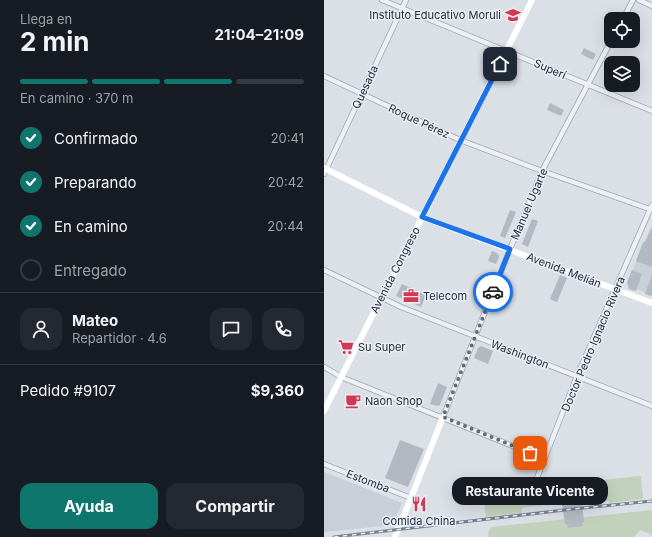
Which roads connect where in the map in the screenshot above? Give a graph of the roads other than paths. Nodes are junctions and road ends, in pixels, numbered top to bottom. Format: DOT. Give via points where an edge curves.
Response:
graph roads {
  1 [pos="382,0"];
  2 [pos="406,0"];
  3 [pos="532,0"];
  4 [pos="633,0"];
  5 [pos="639,0"];
  6 [pos="652,6"];
  7 [pos="402,8"];
  8 [pos="627,12"];
  9 [pos="607,48"];
  10 [pos="506,51"];
  11 [pos="324,76"];
  12 [pos="588,85"];
  13 [pos="362,95"];
  14 [pos="652,111"];
  15 [pos="460,140"];
  16 [pos="325,170"];
  17 [pos="542,171"];
  18 [pos="651,208"];
  19 [pos="422,217"];
  20 [pos="510,249"];
  21 [pos="324,270"];
  22 [pos="616,289"];
  23 [pos="381,298"];
  24 [pos="652,303"];
  25 [pos="475,337"];
  26 [pos="324,367"];
  27 [pos="577,376"];
  28 [pos="341,377"];
  29 [pos="652,406"];
  30 [pos="324,411"];
  31 [pos="443,417"];
  32 [pos="545,459"];
  33 [pos="324,464"];
  34 [pos="536,483"];
  35 [pos="411,498"];
  36 [pos="395,537"];
  1 -- 7 [label="street, Superí"];
  2 -- 7 [label="street, Quesada"];
  3 -- 10 [label="street, Avenida Congreso"];
  4 -- 8 [label="street"];
  5 -- 6 [label="street"];
  7 -- 10 [label="street, Superí"];
  7 -- 13 [label="street, Quesada"];
  9 -- 12 [label="street, Manuel Ugarte"];
  10 -- 12 [label="street, Superí"];
  10 -- 15 [label="street, Avenida Congreso"];
  11 -- 13 [label="street, Roque Pérez"];
  12 -- 14 [label="street, Superí"];
  12 -- 17 [label="street, Manuel Ugarte"];
  13 -- 15 [label="street, Roque Pérez"];
  13 -- 16 [label="street, Quesada"];
  15 -- 17 [label="street, Roque Pérez"];
  15 -- 19 [label="street, Avenida Congreso"];
  16 -- 19 [label="street, Avenida Melián"];
  17 -- 18 [label="street, Roque Pérez"];
  17 -- 20 [label="street, Manuel Ugarte"];
  18 -- 22 [label="street, Doctor Pedro Ignacio Rivera"];
  19 -- 20 [label="street, Avenida Melián"];
  19 -- 23 [label="street, Avenida Congreso"];
  20 -- 22 [label="street, Avenida Melián"];
  20 -- 25 [label="street, Manuel Ugarte"];
  21 -- 23 [label="street, Washington"];
  22 -- 24 [label="street, Avenida Melián"];
  22 -- 27 [label="street, Doctor Pedro Ignacio Rivera"];
  23 -- 25 [label="street, Washington"];
  23 -- 28 [label="street, Avenida Congreso"];
  25 -- 27 [label="street, Washington"];
  25 -- 31 [label="street, Manuel Ugarte"];
  26 -- 28 [label="street"];
  27 -- 29 [label="street, Washington"];
  27 -- 32 [label="street, Doctor Pedro Ignacio Rivera"];
  28 -- 30 [label="street, Avenida Congreso"];
  28 -- 31 [label="street"];
  31 -- 32 [label="street"];
  31 -- 35 [label="street, Manuel Ugarte"];
  32 -- 34 [label="street, Doctor Pedro Ignacio Rivera"];
  33 -- 35 [label="street, Estomba"];
  35 -- 36 [label="street, Manuel Ugarte"];
}
